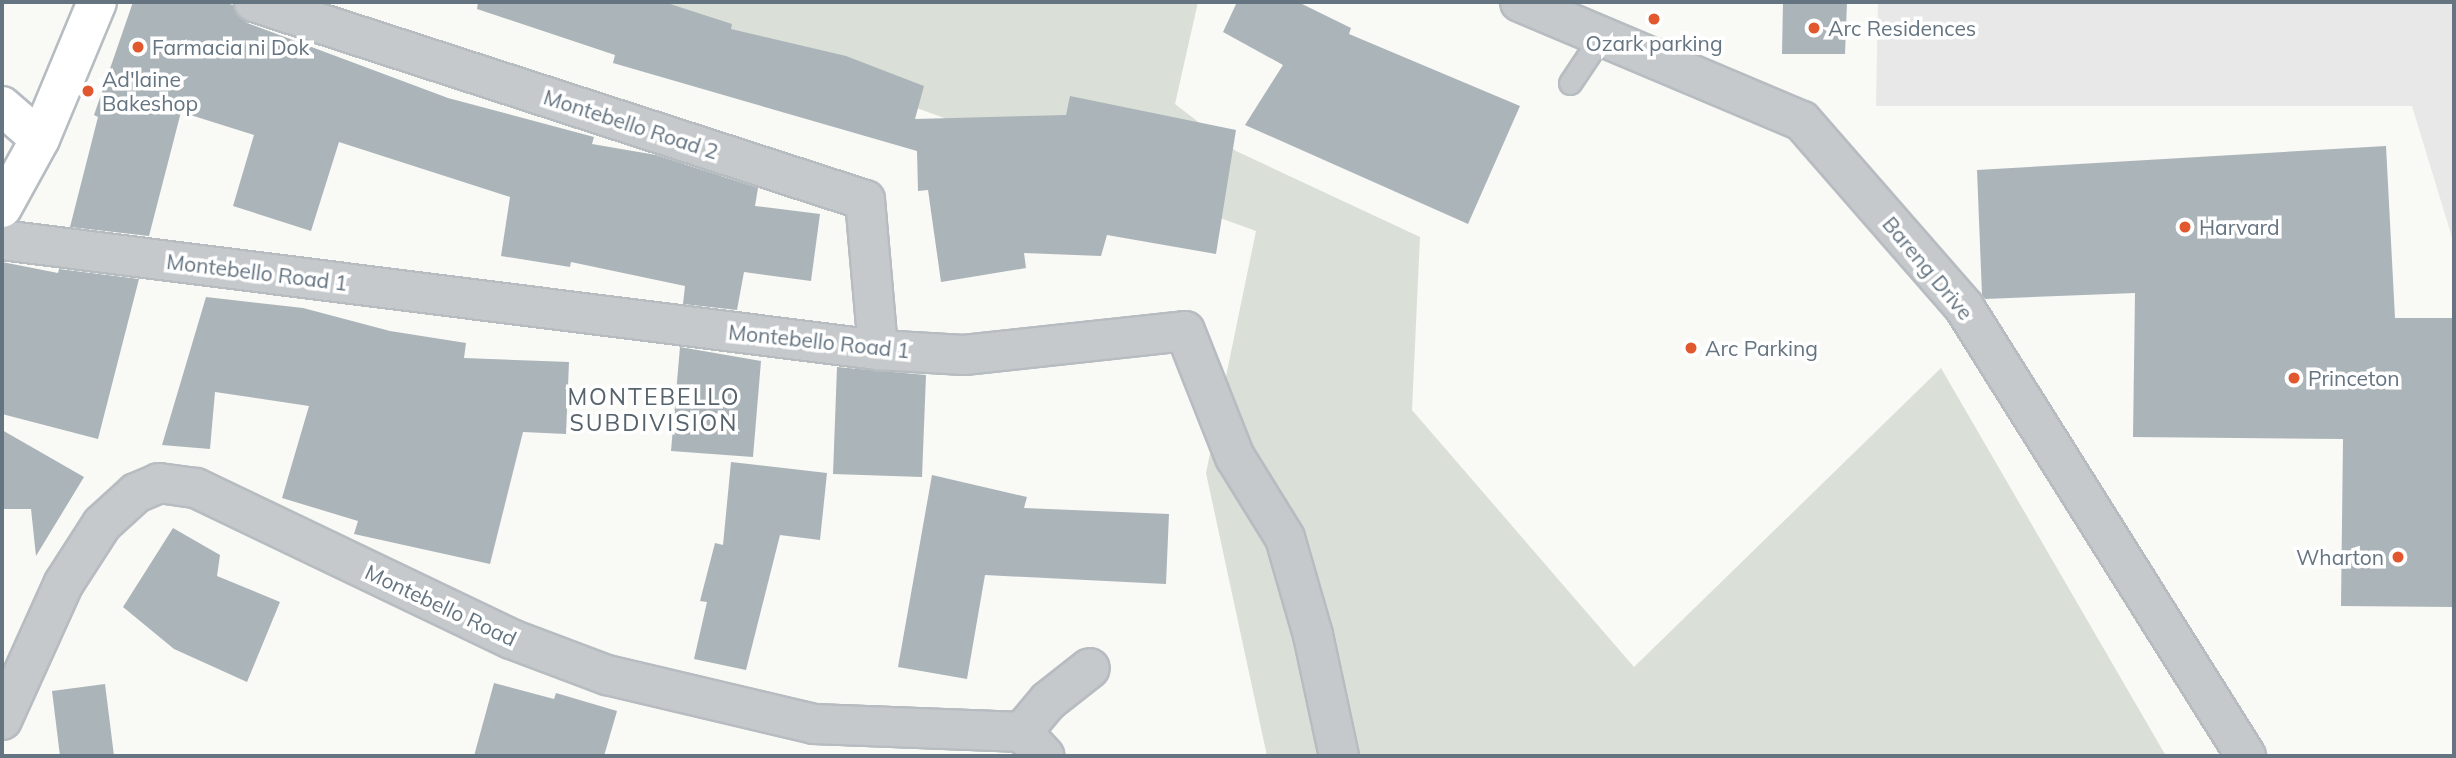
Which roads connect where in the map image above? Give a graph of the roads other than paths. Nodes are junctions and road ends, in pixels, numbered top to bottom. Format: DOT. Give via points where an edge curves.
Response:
graph roads {
  1 [pos="97,2"];
  2 [pos="254,2"];
  3 [pos="1520,2"];
  4 [pos="1600,38"];
  5 [pos="1570,83"];
  6 [pos="2,106"];
  7 [pos="40,139"];
  8 [pos="2,208"];
  9 [pos="2,240"];
  10 [pos="878,350"];
  11 [pos="1090,668"];
  12 [pos="2,720"];
  13 [pos="1033,744"];
  14 [pos="1339,756"];
  15 [pos="2246,756"];
  1 -- 7 [label="main road"];
  2 -- 10 [label="street, Montebello Road 2" via="865,200"];
  3 -- 4 [label="street, Bareng Drive"];
  4 -- 5 [label="lane"];
  4 -- 15 [label="street, Bareng Drive" via="1802,121 1964,307"];
  6 -- 7 [label="main road"];
  7 -- 8 [label="main road"];
  9 -- 10 [label="street, Montebello Road 1"];
  10 -- 14 [label="street, Montebello Road 1" via="964,355 1185,331 1235,457 1285,538 1313,635"];
  11 -- 13 [label="street, Montebello Road" via="1048,701"];
  12 -- 13 [label="street, Montebello Road" via="64,583 102,524 136,493 159,483 196,488 511,639 607,675 814,723"];
}
